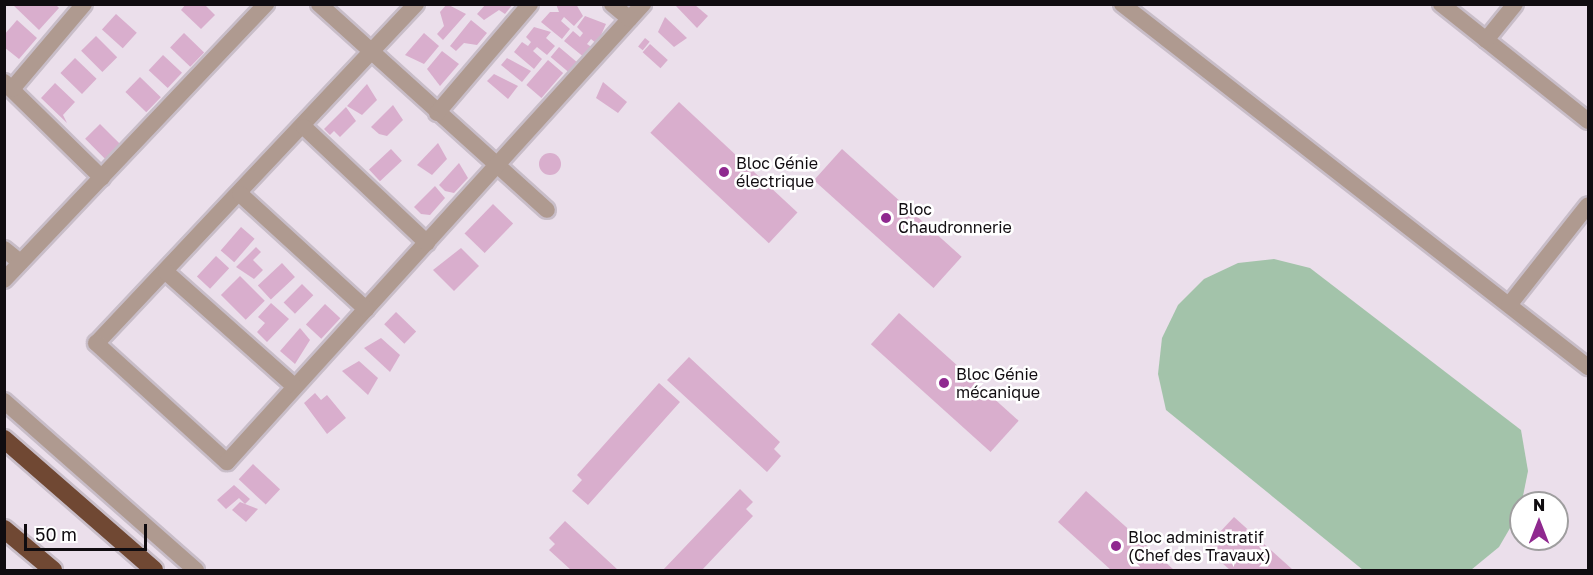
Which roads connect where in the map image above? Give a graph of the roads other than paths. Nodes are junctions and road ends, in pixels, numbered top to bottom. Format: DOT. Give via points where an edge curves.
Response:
graph roads {
  1 [pos="84,4"];
  2 [pos="266,4"];
  3 [pos="319,4"];
  4 [pos="416,4"];
  5 [pos="530,4"];
  6 [pos="612,4"];
  7 [pos="643,4"];
  8 [pos="1122,4"];
  9 [pos="1441,4"];
  10 [pos="1515,4"];
  11 [pos="630,19"];
  12 [pos="1486,40"];
  13 [pos="374,52"];
  14 [pos="8,85"];
  15 [pos="437,113"];
  16 [pos="1588,121"];
  17 [pos="304,127"];
  18 [pos="496,169"];
  19 [pos="102,178"];
  20 [pos="240,194"];
  21 [pos="1588,205"];
  22 [pos="547,210"];
  23 [pos="427,243"];
  24 [pos="4,249"];
  25 [pos="20,262"];
  26 [pos="166,272"];
  27 [pos="4,280"];
  28 [pos="1509,305"];
  29 [pos="366,309"];
  30 [pos="1588,367"];
  31 [pos="293,385"];
  32 [pos="4,401"];
  33 [pos="4,439"];
  34 [pos="4,529"];
  35 [pos="53,570"];
  36 [pos="154,570"];
  37 [pos="196,570"];
  1 -- 14 [label="street"];
  2 -- 19 [label="street"];
  3 -- 13 [label="street"];
  4 -- 13 [label="street"];
  5 -- 15 [label="street"];
  6 -- 11 [label="street"];
  7 -- 11 [label="street"];
  8 -- 28 [label="street"];
  9 -- 12 [label="street"];
  10 -- 12 [label="street"];
  11 -- 18 [label="street"];
  12 -- 16 [label="street"];
  13 -- 15 [label="street"];
  13 -- 17 [label="street"];
  14 -- 19 [label="street"];
  15 -- 18 [label="street"];
  17 -- 20 [label="street"];
  17 -- 23 [label="street"];
  18 -- 22 [label="street"];
  18 -- 23 [label="street"];
  19 -- 25 [label="street"];
  20 -- 26 [label="street"];
  20 -- 29 [label="street"];
  21 -- 28 [label="street"];
  23 -- 29 [label="street"];
  24 -- 25 [label="street"];
  25 -- 27 [label="street"];
  26 -- 31 [label="street"];
  26 -- 31 [label="street" via="96,343 227,462"];
  28 -- 30 [label="street"];
  29 -- 31 [label="street"];
  32 -- 37 [label="street"];
  33 -- 36 [label="highway"];
  34 -- 35 [label="highway"];
}
